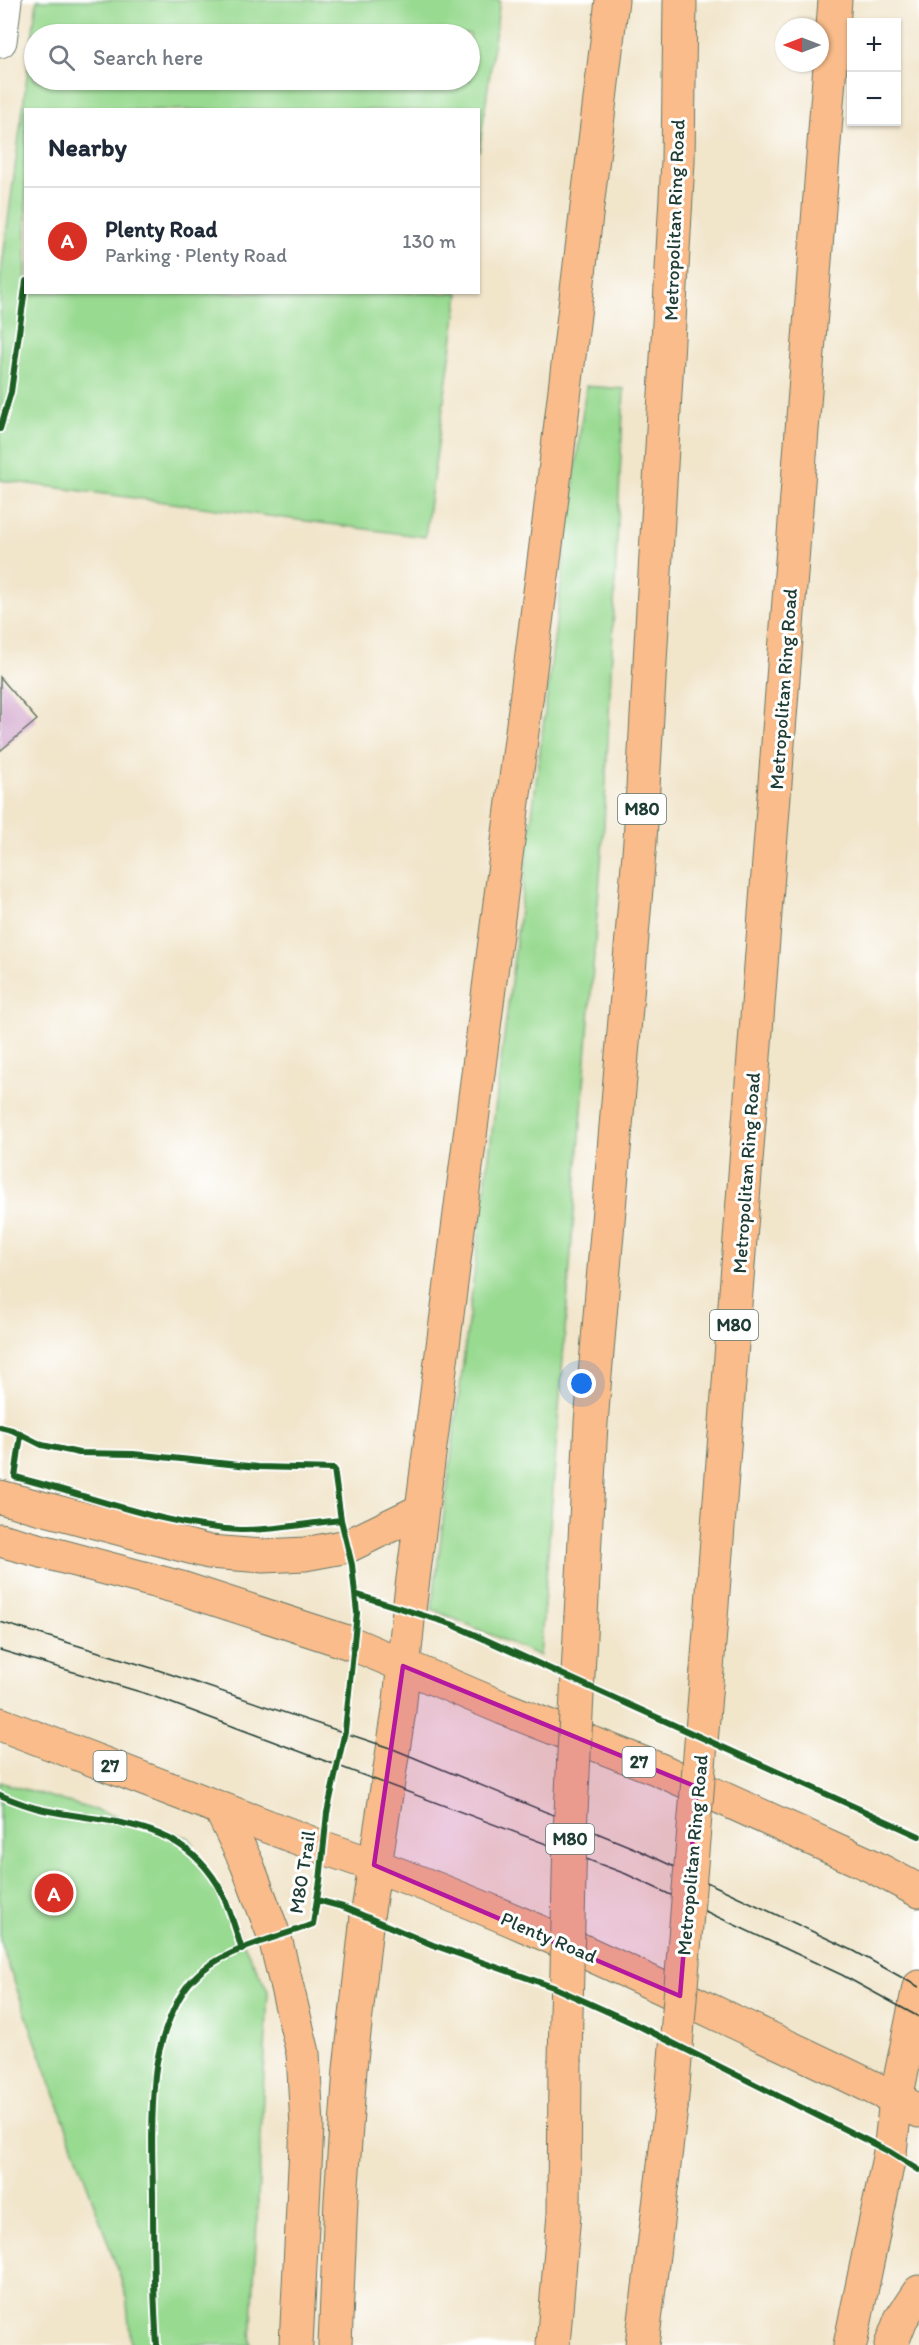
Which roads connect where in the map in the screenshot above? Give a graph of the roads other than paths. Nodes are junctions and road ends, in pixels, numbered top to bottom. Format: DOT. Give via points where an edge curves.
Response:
graph roads {
  1 [pos="5,0"];
  2 [pos="612,0"];
  3 [pos="680,0"];
  4 [pos="835,0"];
  5 [pos="0,41"];
  6 [pos="0,1497"];
  7 [pos="420,1511"];
  8 [pos="0,1540"];
  9 [pos="403,1666"];
  10 [pos="0,1724"];
  11 [pos="220,1808"];
  12 [pos="374,1865"];
  13 [pos="919,1891"];
  14 [pos="919,1987"];
  15 [pos="908,2105"];
  16 [pos="919,2292"];
  17 [pos="296,2345"];
  18 [pos="335,2345"];
  19 [pos="553,2345"];
  20 [pos="642,2345"];
  21 [pos="850,2345"];
  22 [pos="891,2345"];
  1 -- 5 [label="street"];
  2 -- 7 [label="highway" via="548,534"];
  3 -- 19 [label="highway, Metropolitan Ring Road / M80, bridge" via="678,161 640,830 591,1423 570,1832 564,2214"];
  4 -- 20 [label="highway, Metropolitan Ring Road / M80, bridge" via="671,2108"];
  6 -- 7 [label="highway" via="209,1552 264,1556 348,1546"];
  7 -- 9 [label="highway"];
  8 -- 9 [label="highway, 27" via="181,1588 338,1638"];
  9 -- 12 [label="highway"];
  9 -- 13 [label="highway, 27" via="658,1769"];
  10 -- 11 [label="highway, Plenty Road / 27"];
  11 -- 12 [label="highway, Plenty Road / 27"];
  11 -- 17 [label="highway" via="247,1864 275,1938 303,2053 306,2126"];
  12 -- 15 [label="highway, Plenty Road / 27" via="625,1970"];
  12 -- 18 [label="highway" via="350,2069"];
  14 -- 15 [label="highway"];
  15 -- 21 [label="highway" via="890,2152"];
  16 -- 22 [label="highway" via="901,2319"];
}
